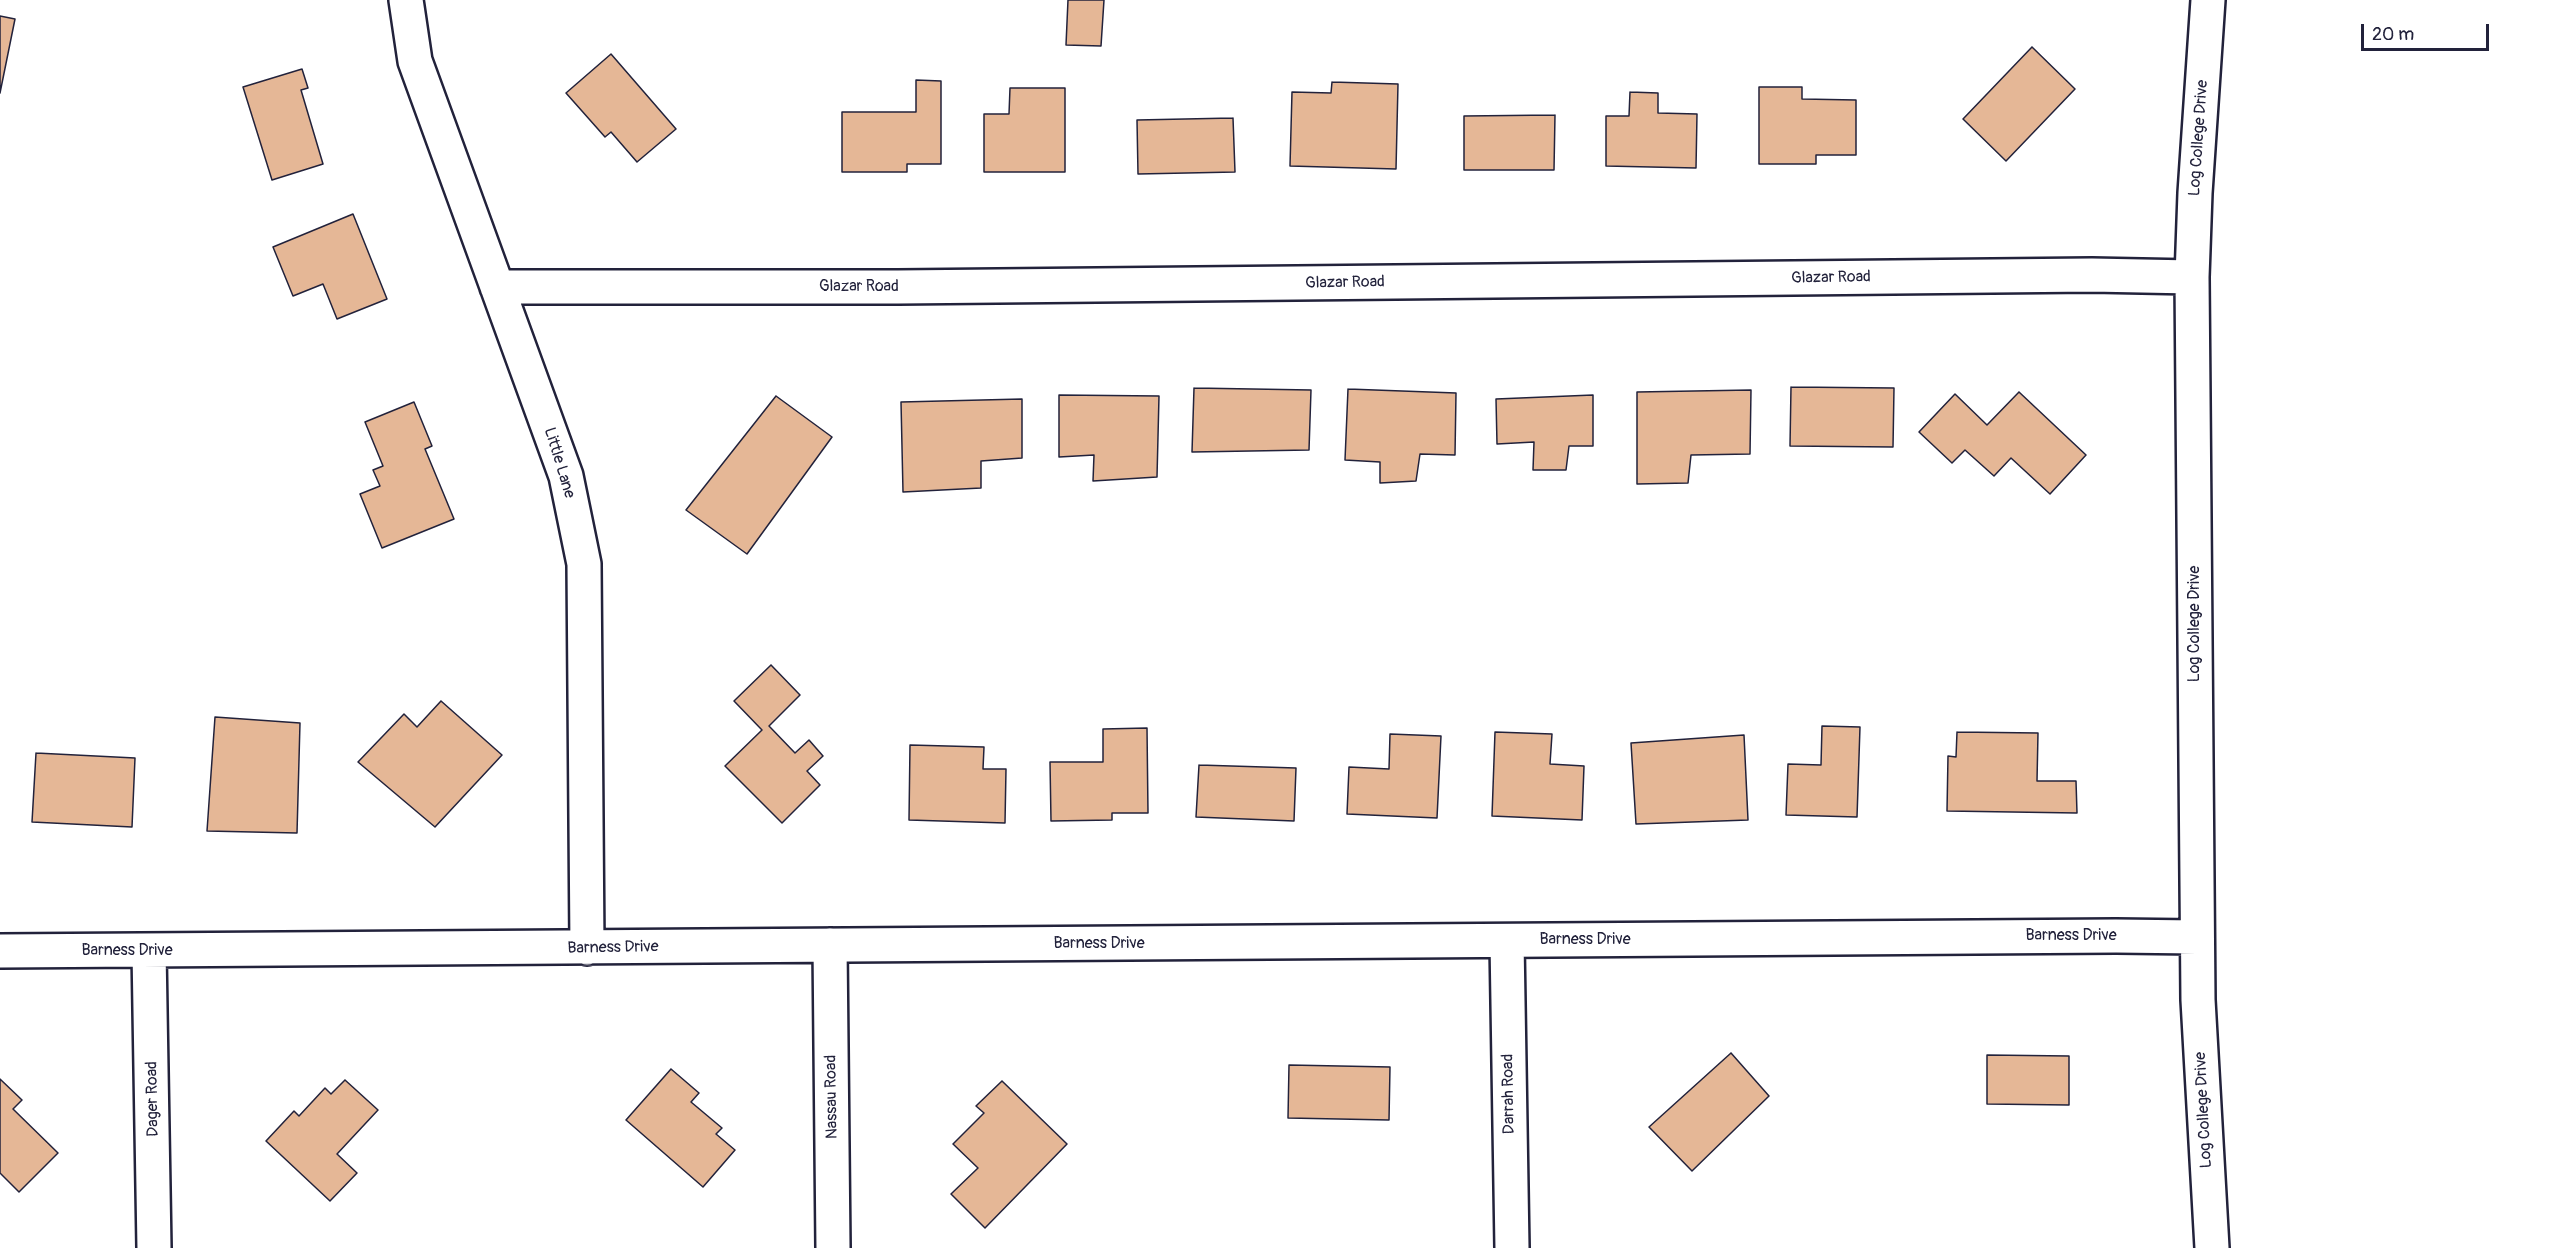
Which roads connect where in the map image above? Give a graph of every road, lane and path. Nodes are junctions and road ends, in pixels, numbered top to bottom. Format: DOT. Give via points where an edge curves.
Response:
graph roads {
  1 [pos="406,0"];
  2 [pos="2208,0"];
  3 [pos="2192,277"];
  4 [pos="497,287"];
  5 [pos="2197,937"];
  6 [pos="1507,941"];
  7 [pos="830,945"];
  8 [pos="587,948"];
  9 [pos="0,951"];
  10 [pos="149,951"];
  11 [pos="154,1248"];
  12 [pos="833,1248"];
  13 [pos="1512,1248"];
  14 [pos="2212,1248"];
  1 -- 4 [label="street, Little Lane" via="415,61"];
  2 -- 3 [label="street, Log College Drive"];
  3 -- 4 [label="street, Glazar Road"];
  3 -- 5 [label="street, Log College Drive"];
  4 -- 8 [label="street, Little Lane" via="566,476 584,564"];
  5 -- 6 [label="street, Barness Drive"];
  5 -- 14 [label="street, Log College Drive"];
  6 -- 7 [label="street, Barness Drive"];
  6 -- 13 [label="street, Darrah Road"];
  7 -- 8 [label="street, Barness Drive"];
  7 -- 12 [label="street, Nassau Road"];
  8 -- 10 [label="street, Barness Drive"];
  9 -- 10 [label="street, Barness Drive"];
  10 -- 11 [label="street, Dager Road"];
}
